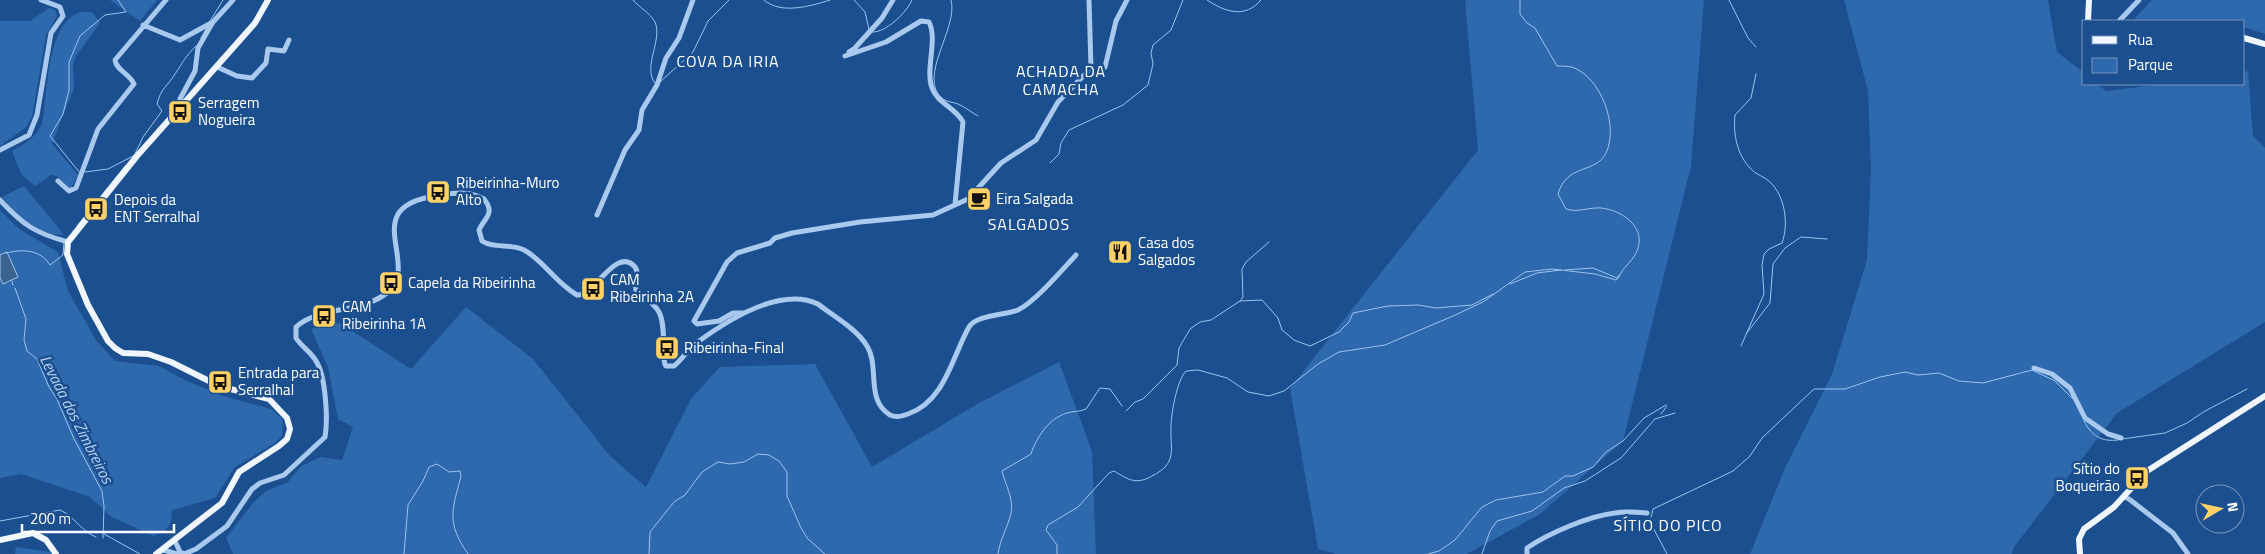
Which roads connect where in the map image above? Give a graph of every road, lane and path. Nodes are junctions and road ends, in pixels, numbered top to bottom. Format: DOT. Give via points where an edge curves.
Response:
graph roads {
  1 [pos="41,0"];
  2 [pos="166,0"];
  3 [pos="233,0"];
  4 [pos="268,0"];
  5 [pos="693,0"];
  6 [pos="893,0"];
  7 [pos="1089,0"];
  8 [pos="1127,0"];
  9 [pos="2089,0"];
  10 [pos="2139,0"];
  11 [pos="2088,20"];
  12 [pos="2120,20"];
  13 [pos="210,23"];
  14 [pos="143,26"];
  15 [pos="2245,38"];
  16 [pos="289,40"];
  17 [pos="2265,44"];
  18 [pos="217,67"];
  19 [pos="1091,68"];
  20 [pos="183,104"];
  21 [pos="0,150"];
  22 [pos="58,181"];
  23 [pos="0,200"];
  24 [pos="955,204"];
  25 [pos="597,215"];
  26 [pos="67,241"];
  27 [pos="1076,255"];
  28 [pos="744,313"];
  29 [pos="2034,368"];
  30 [pos="2265,396"];
  31 [pos="2121,438"];
  32 [pos="2124,497"];
  33 [pos="1647,512"];
  34 [pos="0,540"];
  35 [pos="175,541"];
  36 [pos="163,550"];
  37 [pos="56,554"];
  38 [pos="156,554"];
  39 [pos="177,554"];
  40 [pos="185,554"];
  41 [pos="1527,554"];
  42 [pos="2080,554"];
  43 [pos="2188,554"];
  1 -- 21 [label="street" via="60,7 64,16 50,33 37,115 29,135"];
  2 -- 14 [label="street"];
  3 -- 13 [label="street"];
  4 -- 18 [label="main road" via="255,23"];
  5 -- 25 [label="street" via="657,85 642,110 639,130 626,150"];
  6 -- 24 [label="street" via="882,18 846,56 886,42 921,21 929,22 932,90 963,122"];
  7 -- 19 [label="street"];
  8 -- 19 [label="street" via="1116,21 1105,67 1098,72"];
  9 -- 11 [label="main road"];
  10 -- 12 [label="street"];
  13 -- 14 [label="street" via="180,40"];
  13 -- 20 [label="street" via="198,48 195,71 180,99"];
  14 -- 22 [label="street" via="114,60 133,80 132,88 98,130 76,188 69,192"];
  15 -- 17 [label="main road"];
  16 -- 18 [label="street" via="284,51 268,49 266,63 252,78 237,76"];
  18 -- 20 [label="main road"];
  19 -- 24 [label="street" via="1058,102 1042,132 1030,146 1001,163 968,199"];
  20 -- 26 [label="main road"];
  23 -- 26 [label="street" via="20,223 52,238"];
  24 -- 28 [label="street" via="933,215 792,233 737,253 727,262 694,321 697,324 712,323 733,313"];
  26 -- 35 [label="main road" via="67,254 88,305 115,348 123,353 148,354 219,386 269,399 287,418 290,429 286,439 239,472 222,503"];
  27 -- 28 [label="street" via="1019,309 970,324 954,362 934,396 921,410 901,416 892,416 878,403 871,354 866,345 818,304 788,299"];
  28 -- 40 [label="street" via="694,345 674,366 666,366 662,358 665,340 662,320 653,305 636,290 637,272 630,263 610,268 588,292 577,295 524,250 482,241 479,230 489,212 484,199 464,192 410,202 402,207 395,221 396,267 392,287 381,297 305,320 296,327 296,338 321,372 327,420 325,437 284,475 252,489 227,526"];
  29 -- 31 [label="street" via="2052,374 2070,388 2085,418 2108,434"];
  30 -- 32 [label="main road" via="2147,471"];
  32 -- 42 [label="main road" via="2084,529"];
  32 -- 43 [label="street" via="2173,533"];
  33 -- 41 [label="street" via="1617,512 1583,521 1534,542 1527,548"];
  34 -- 37 [label="main road" via="34,533 46,540"];
  35 -- 36 [label="main road"];
  35 -- 40 [label="street" via="180,552"];
  36 -- 38 [label="main road"];
  36 -- 39 [label="street"];
}
